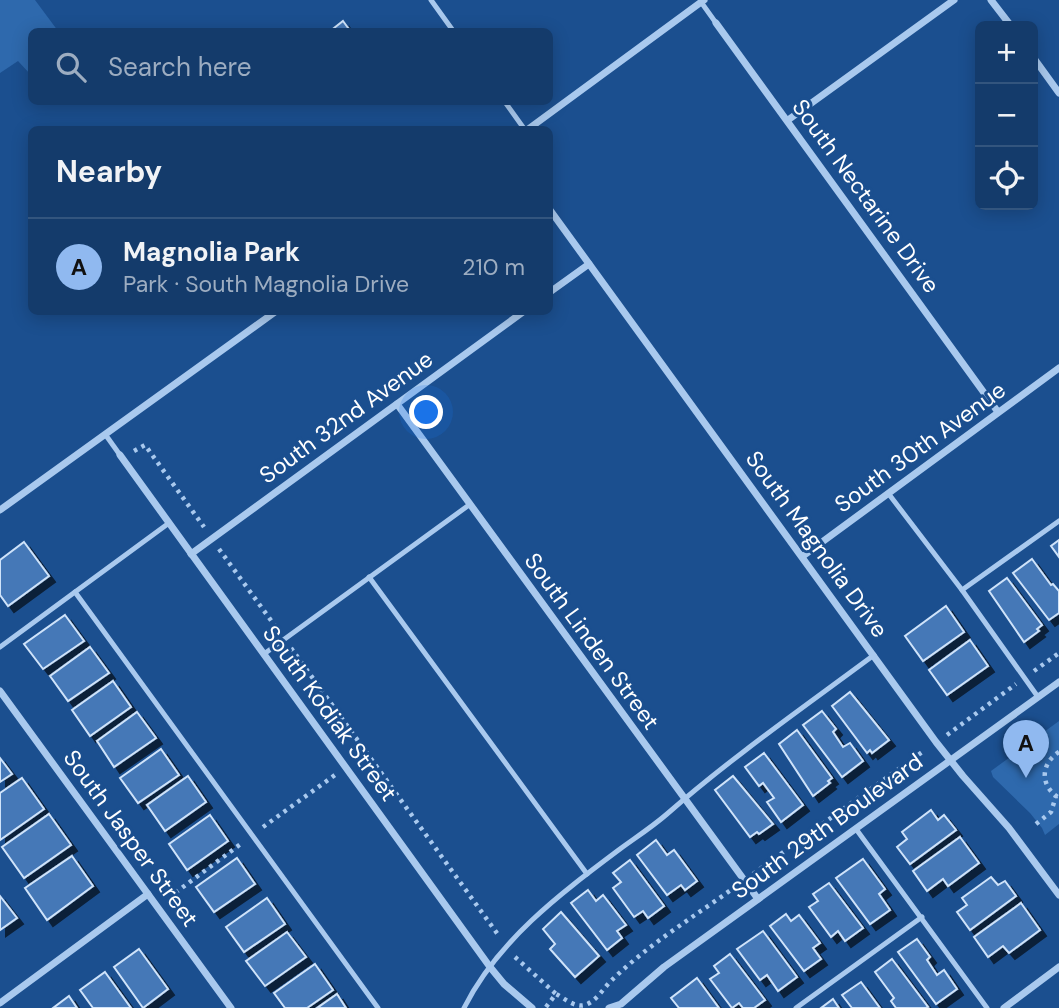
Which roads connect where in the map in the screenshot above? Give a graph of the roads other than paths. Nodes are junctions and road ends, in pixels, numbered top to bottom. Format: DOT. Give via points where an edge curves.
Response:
graph roads {
  1 [pos="431,0"];
  2 [pos="954,0"];
  3 [pos="991,0"];
  4 [pos="702,1"];
  5 [pos="1007,21"];
  6 [pos="716,23"];
  7 [pos="451,28"];
  8 [pos="1038,64"];
  9 [pos="1059,93"];
  10 [pos="507,105"];
  11 [pos="788,120"];
  12 [pos="523,126"];
  13 [pos="531,126"];
  14 [pos="553,214"];
  15 [pos="589,264"];
  16 [pos="553,290"];
  17 [pos="271,315"];
  18 [pos="519,315"];
  19 [pos="1059,368"];
  20 [pos="397,404"];
  21 [pos="998,412"];
  22 [pos="105,433"];
  23 [pos="120,456"];
  24 [pos="888,494"];
  25 [pos="469,505"];
  26 [pos="0,510"];
  27 [pos="1059,521"];
  28 [pos="169,523"];
  29 [pos="191,554"];
  30 [pos="803,556"];
  31 [pos="369,577"];
  32 [pos="962,590"];
  33 [pos="75,592"];
  34 [pos="0,646"];
  35 [pos="264,654"];
  36 [pos="874,655"];
  37 [pos="1059,682"];
  38 [pos="2,696"];
  39 [pos="1038,697"];
  40 [pos="950,761"];
  41 [pos="683,798"];
  42 [pos="856,829"];
  43 [pos="587,874"];
  44 [pos="148,894"];
  45 [pos="1059,895"];
  46 [pos="758,899"];
  47 [pos="922,918"];
  48 [pos="489,967"];
  49 [pos="1059,967"];
  50 [pos="0,1003"];
  51 [pos="621,1006"];
  52 [pos="231,1008"];
  53 [pos="378,1008"];
  54 [pos="464,1008"];
  55 [pos="532,1008"];
  56 [pos="609,1008"];
  57 [pos="796,1008"];
  58 [pos="987,1008"];
  59 [pos="1004,1008"];
  1 -- 7 [label="lane"];
  2 -- 11 [label="street"];
  3 -- 5 [label="street"];
  4 -- 6 [label="lane, South Nectarine Drive"];
  4 -- 13 [label="street"];
  6 -- 11 [label="street, South Nectarine Drive"];
  8 -- 9 [label="street"];
  10 -- 12 [label="lane"];
  11 -- 21 [label="street, South Nectarine Drive"];
  14 -- 15 [label="street, South Magnolia Drive"];
  15 -- 16 [label="street"];
  15 -- 30 [label="street, South Magnolia Drive"];
  17 -- 22 [label="street"];
  18 -- 20 [label="street, South 32nd Avenue"];
  19 -- 21 [label="street, South 30th Avenue"];
  20 -- 25 [label="street, South Linden Street"];
  20 -- 29 [label="street, South 32nd Avenue"];
  21 -- 24 [label="street, South 30th Avenue"];
  22 -- 23 [label="lane, South Kodiak Street"];
  22 -- 26 [label="street"];
  23 -- 28 [label="street, South Kodiak Street"];
  24 -- 30 [label="street, South 30th Avenue"];
  24 -- 32 [label="lane"];
  25 -- 31 [label="lane"];
  25 -- 41 [label="street, South Linden Street"];
  27 -- 32 [label="lane"];
  28 -- 29 [label="street, South Kodiak Street"];
  28 -- 33 [label="lane"];
  29 -- 35 [label="street, South Kodiak Street"];
  30 -- 36 [label="street, South Magnolia Drive"];
  31 -- 35 [label="lane"];
  31 -- 43 [label="lane"];
  32 -- 39 [label="lane"];
  33 -- 34 [label="lane"];
  33 -- 53 [label="lane"];
  35 -- 48 [label="street, South Kodiak Street"];
  36 -- 40 [label="street, South Magnolia Drive"];
  36 -- 41 [label="lane"];
  37 -- 39 [label="street, South 29th Boulevard"];
  38 -- 44 [label="street, South Jasper Street"];
  39 -- 40 [label="street, South 29th Boulevard"];
  40 -- 42 [label="street, South 29th Boulevard"];
  40 -- 45 [label="street, South Magnolia Drive"];
  41 -- 43 [label="lane"];
  41 -- 46 [label="street, South Linden Street"];
  42 -- 46 [label="street, South 29th Boulevard"];
  42 -- 47 [label="lane"];
  43 -- 48 [label="lane" via="557,897"];
  44 -- 50 [label="street"];
  44 -- 52 [label="street, South Jasper Street"];
  46 -- 51 [label="street, South 29th Boulevard" via="664,967"];
  47 -- 57 [label="lane"];
  47 -- 58 [label="lane"];
  48 -- 54 [label="lane"];
  48 -- 55 [label="street, South Kodiak Street"];
  49 -- 59 [label="street"];
  51 -- 56 [label="street, South 29th Boulevard"];
}
